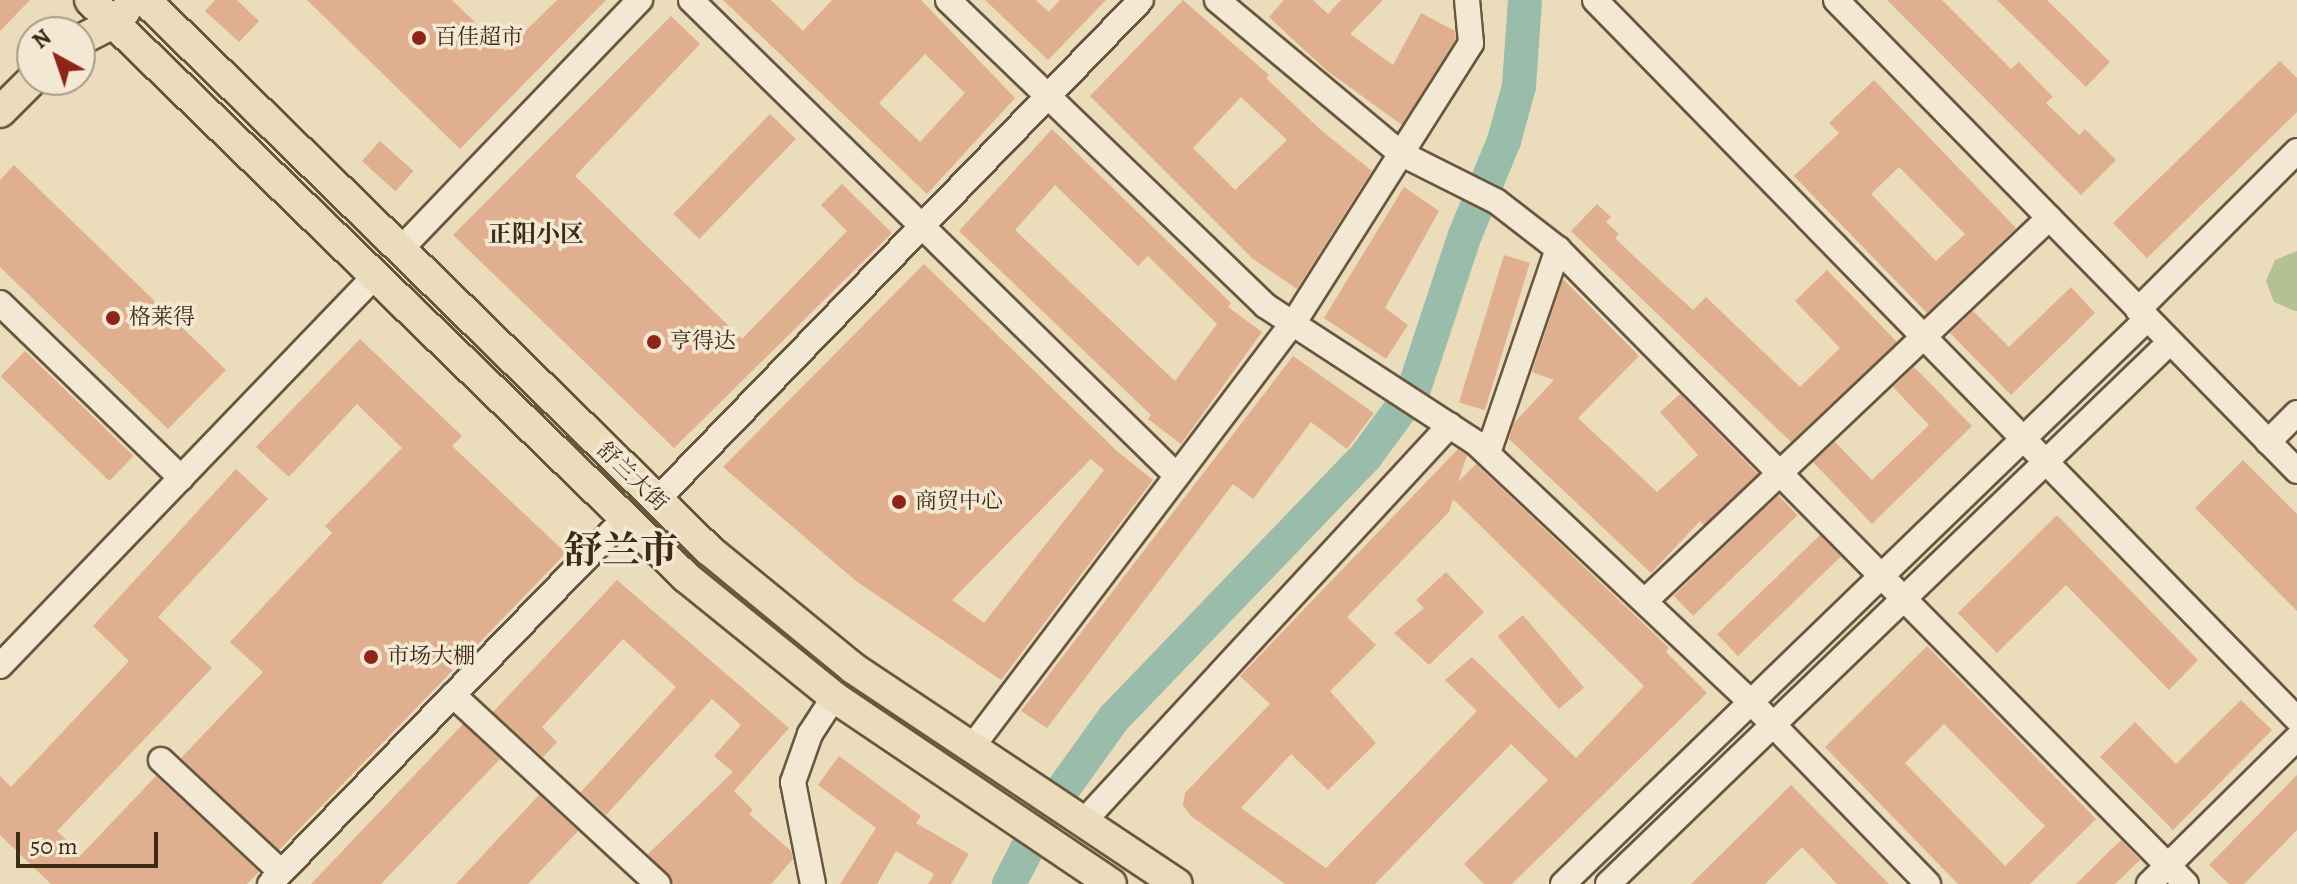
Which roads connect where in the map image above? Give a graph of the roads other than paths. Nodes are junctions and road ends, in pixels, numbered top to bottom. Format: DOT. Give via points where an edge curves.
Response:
graph roads {
  1 [pos="135,0"];
  2 [pos="145,0"];
  3 [pos="640,0"];
  4 [pos="691,0"];
  5 [pos="948,0"];
  6 [pos="1141,0"];
  7 [pos="1217,0"];
  8 [pos="1467,0"];
  9 [pos="1595,0"];
  10 [pos="1836,0"];
  11 [pos="98,7"];
  12 [pos="16,96"];
  13 [pos="1048,96"];
  14 [pos="0,112"];
  15 [pos="2297,151"];
  16 [pos="1402,154"];
  17 [pos="2049,218"];
  18 [pos="922,226"];
  19 [pos="1558,249"];
  20 [pos="400,250"];
  21 [pos="374,277"];
  22 [pos="0,303"];
  23 [pos="2143,314"];
  24 [pos="1292,323"];
  25 [pos="1923,338"];
  26 [pos="2170,342"];
  27 [pos="2297,413"];
  28 [pos="1447,423"];
  29 [pos="2022,440"];
  30 [pos="2268,442"];
  31 [pos="1488,453"];
  32 [pos="2045,463"];
  33 [pos="1782,471"];
  34 [pos="2297,471"];
  35 [pos="1177,476"];
  36 [pos="181,478"];
  37 [pos="656,501"];
  38 [pos="623,520"];
  39 [pos="1884,574"];
  40 [pos="1906,597"];
  41 [pos="1645,601"];
  42 [pos="0,666"];
  43 [pos="453,695"];
  44 [pos="834,697"];
  45 [pos="1751,702"];
  46 [pos="2297,719"];
  47 [pos="1773,725"];
  48 [pos="2297,738"];
  49 [pos="984,755"];
  50 [pos="161,760"];
  51 [pos="1083,821"];
  52 [pos="2168,865"];
  53 [pos="275,878"];
  54 [pos="658,884"];
  55 [pos="813,884"];
  56 [pos="1111,884"];
  57 [pos="1177,884"];
  58 [pos="1563,884"];
  59 [pos="1608,884"];
  60 [pos="1928,884"];
  61 [pos="2149,884"];
  62 [pos="2186,884"];
  1 -- 11 [label="main road"];
  2 -- 20 [label="main road, 舒兰大街"];
  3 -- 20 [label="street"];
  4 -- 18 [label="street"];
  5 -- 13 [label="street"];
  6 -- 13 [label="street"];
  7 -- 16 [label="street"];
  8 -- 16 [label="street" via="1471,43"];
  9 -- 25 [label="street"];
  10 -- 17 [label="street"];
  11 -- 21 [label="main road, 舒兰大街"];
  12 -- 14 [label="main road"];
  13 -- 18 [label="street"];
  13 -- 24 [label="street" via="1266,306"];
  15 -- 23 [label="street"];
  16 -- 19 [label="street" via="1496,201"];
  16 -- 24 [label="street"];
  17 -- 23 [label="street"];
  17 -- 25 [label="street"];
  18 -- 35 [label="street"];
  18 -- 37 [label="street"];
  19 -- 31 [label="street"];
  19 -- 33 [label="street"];
  20 -- 37 [label="main road, 舒兰大街"];
  21 -- 36 [label="street"];
  21 -- 38 [label="main road, 舒兰大街"];
  22 -- 36 [label="street"];
  23 -- 26 [label="street"];
  23 -- 29 [label="street"];
  24 -- 28 [label="street"];
  24 -- 35 [label="street"];
  25 -- 29 [label="street"];
  25 -- 33 [label="street"];
  26 -- 30 [label="street"];
  26 -- 32 [label="street"];
  27 -- 30 [label="street"];
  28 -- 31 [label="street"];
  28 -- 51 [label="street"];
  29 -- 32 [label="street"];
  29 -- 39 [label="street"];
  30 -- 34 [label="street"];
  31 -- 41 [label="street"];
  32 -- 40 [label="street"];
  32 -- 46 [label="street"];
  33 -- 39 [label="street"];
  33 -- 41 [label="street"];
  35 -- 49 [label="street"];
  36 -- 42 [label="street"];
  37 -- 49 [label="main road, 舒兰大街" via="853,668"];
  38 -- 43 [label="street"];
  38 -- 44 [label="main road, 舒兰大街"];
  39 -- 40 [label="street"];
  39 -- 45 [label="street"];
  40 -- 47 [label="street"];
  40 -- 52 [label="street"];
  41 -- 45 [label="street"];
  43 -- 53 [label="street"];
  43 -- 54 [label="street"];
  44 -- 55 [label="street" via="810,734 793,782"];
  44 -- 56 [label="main road, 舒兰大街"];
  45 -- 47 [label="street"];
  45 -- 58 [label="street"];
  47 -- 59 [label="street"];
  47 -- 60 [label="street"];
  48 -- 52 [label="street"];
  49 -- 51 [label="main road, 舒兰大街"];
  50 -- 53 [label="street"];
  51 -- 57 [label="main road, 舒兰大街"];
  52 -- 61 [label="street"];
  52 -- 62 [label="street"];
}
